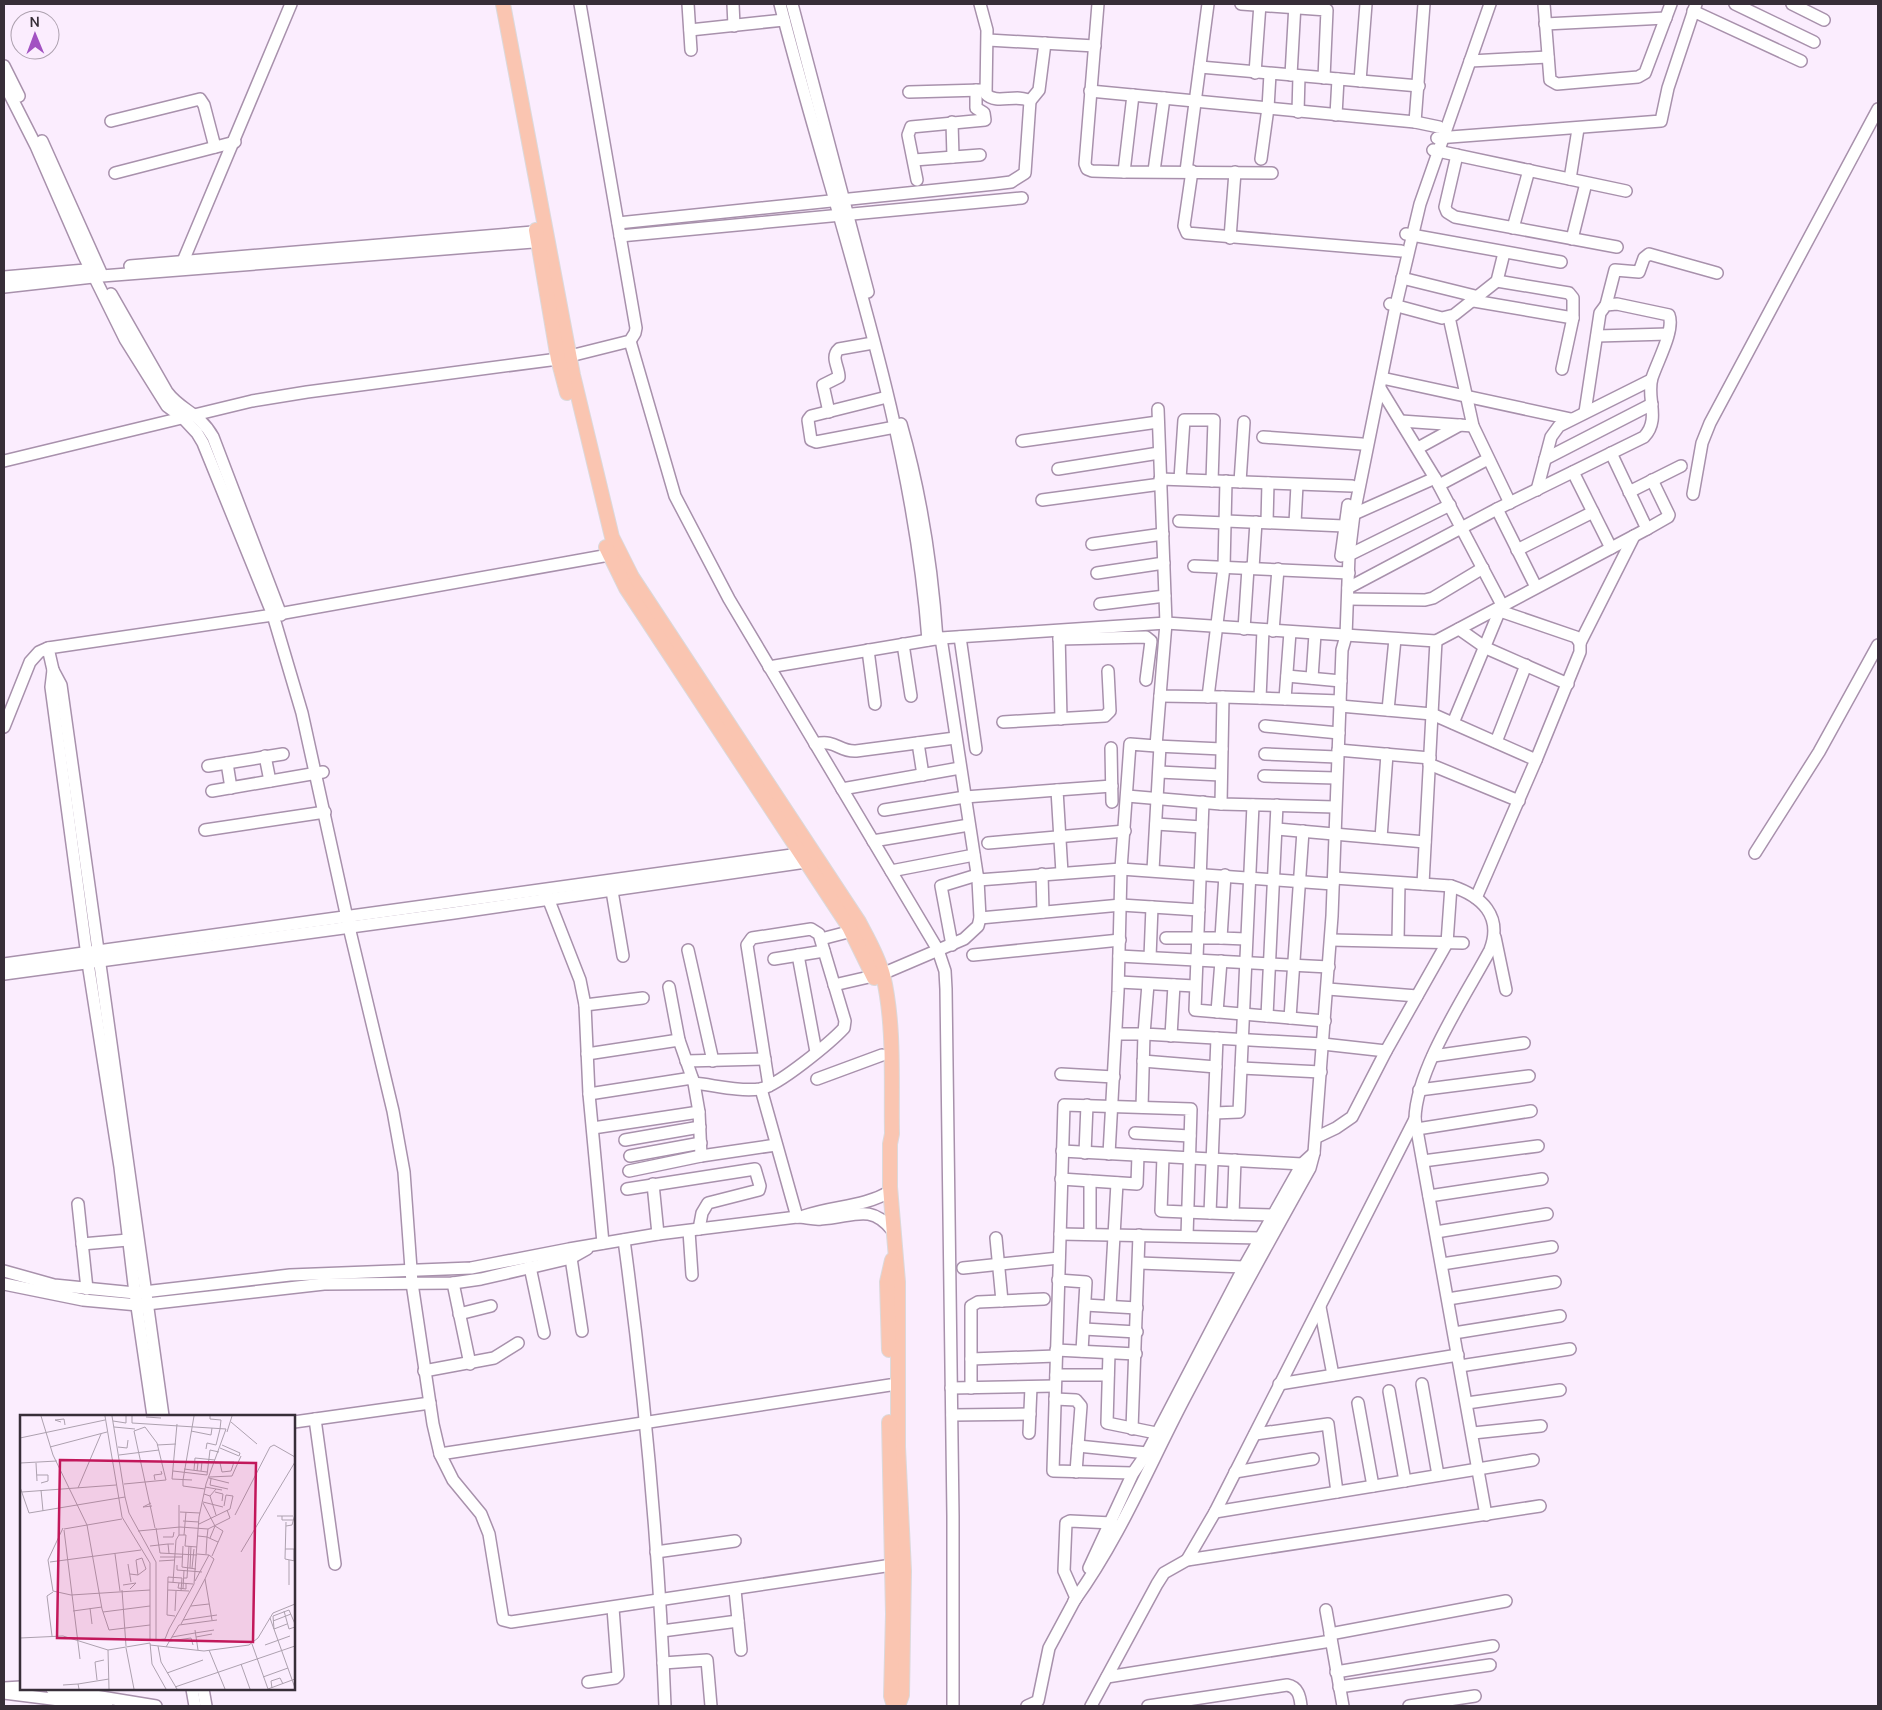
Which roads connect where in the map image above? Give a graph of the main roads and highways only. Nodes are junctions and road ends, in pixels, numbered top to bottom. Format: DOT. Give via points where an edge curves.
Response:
graph roads {
  1 [pos="494,4"];
  2 [pos="503,4"];
  3 [pos="542,237"];
  4 [pos="564,358"];
  5 [pos="878,975"];
  6 [pos="890,1144"];
  7 [pos="894,1249"];
  8 [pos="894,1706"];
  9 [pos="898,1706"];
  1 -- 3 [label="main road"];
  2 -- 3 [label="main road"];
  3 -- 4 [label="main road"];
  4 -- 5 [label="main road" via="621,560 859,922 872,947"];
  4 -- 5 [label="main road" via="603,540 609,555 626,588"];
  5 -- 6 [label="main road" via="889,1006"];
  5 -- 6 [label="main road" via="883,1134"];
  6 -- 7 [label="main road"];
  7 -- 8 [label="main road" via="887,1282 891,1696"];
  7 -- 9 [label="main road" via="898,1282 898,1447 904,1571 902,1695"];
}
